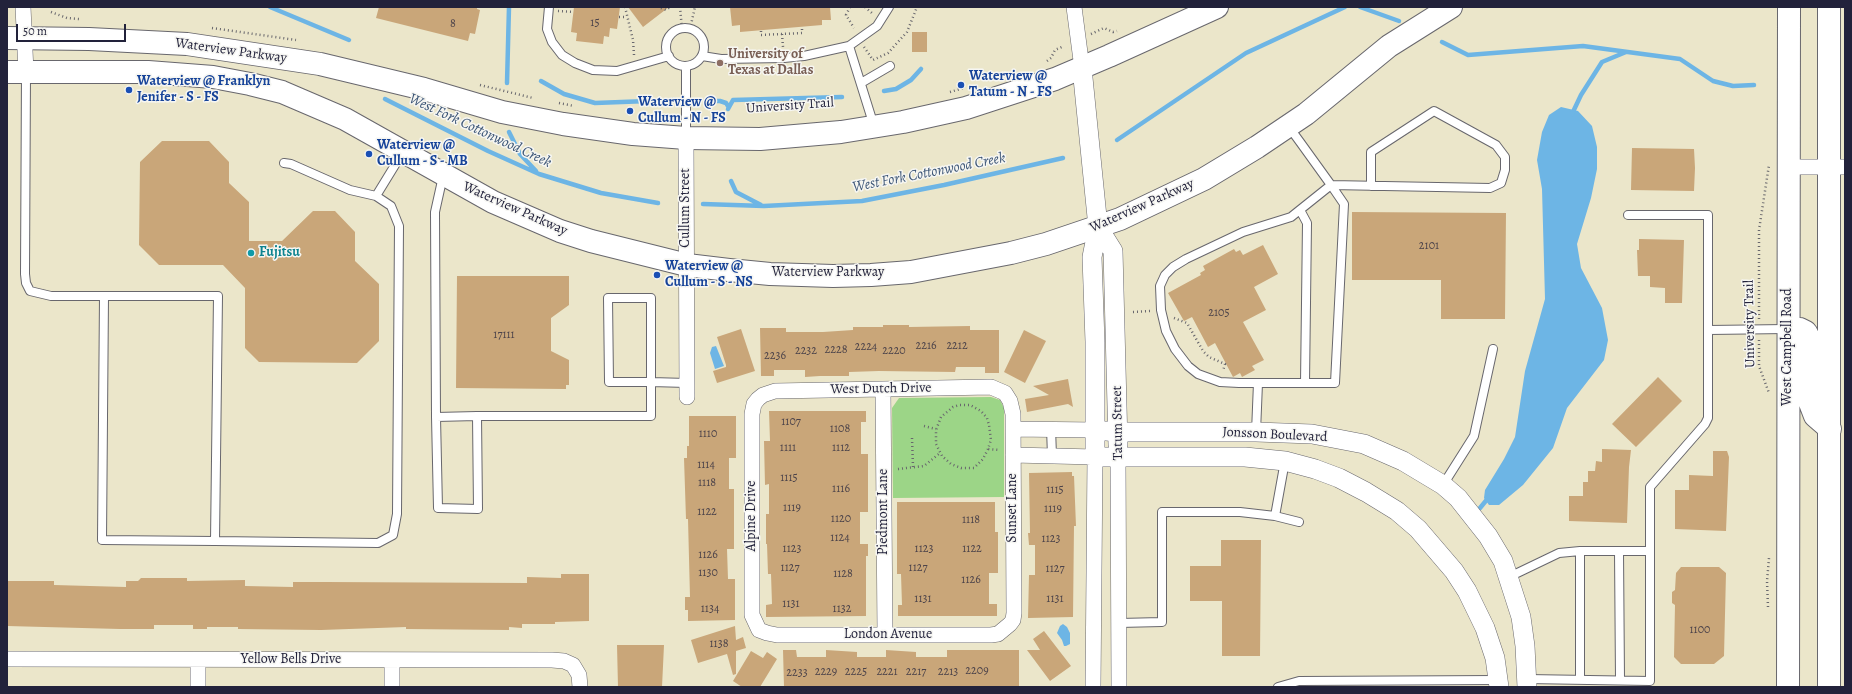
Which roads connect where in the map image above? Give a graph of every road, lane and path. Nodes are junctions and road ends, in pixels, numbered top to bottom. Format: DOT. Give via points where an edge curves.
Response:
graph roads {
  1 [pos="23,7"];
  2 [pos="549,7"];
  3 [pos="624,7"];
  4 [pos="670,7"];
  5 [pos="680,7"];
  6 [pos="695,7"];
  7 [pos="850,7"];
  8 [pos="889,7"];
  9 [pos="917,7"];
  10 [pos="1074,7"];
  11 [pos="1217,7"];
  12 [pos="1451,7"];
  13 [pos="1788,7"];
  14 [pos="1830,7"];
  15 [pos="661,8"];
  16 [pos="619,17"];
  17 [pos="627,17"];
  18 [pos="802,26"];
  19 [pos="1123,28"];
  20 [pos="686,29"];
  21 [pos="761,31"];
  22 [pos="1097,32"];
  23 [pos="16,38"];
  24 [pos="860,40"];
  25 [pos="850,46"];
  26 [pos="1060,47"];
  27 [pos="669,56"];
  28 [pos="702,56"];
  29 [pos="1044,64"];
  30 [pos="686,66"];
  31 [pos="890,66"];
  32 [pos="635,67"];
  33 [pos="1082,68"];
  34 [pos="16,72"];
  35 [pos="861,83"];
  36 [pos="967,88"];
  37 [pos="947,92"];
  38 [pos="1288,126"];
  39 [pos="875,127"];
  40 [pos="686,138"];
  41 [pos="404,152"];
  42 [pos="284,163"];
  43 [pos="1779,163"];
  44 [pos="1837,167"];
  45 [pos="443,175"];
  46 [pos="1331,185"];
  47 [pos="1371,186"];
  48 [pos="376,196"];
  49 [pos="1300,210"];
  50 [pos="1628,215"];
  51 [pos="1098,228"];
  52 [pos="687,265"];
  53 [pos="104,296"];
  54 [pos="1154,311"];
  55 [pos="1133,312"];
  56 [pos="1173,314"];
  57 [pos="1788,329"];
  58 [pos="1708,330"];
  59 [pos="1759,330"];
  60 [pos="1493,348"];
  61 [pos="651,382"];
  62 [pos="1220,382"];
  63 [pos="1258,383"];
  64 [pos="1305,383"];
  65 [pos="883,389"];
  66 [pos="687,390"];
  67 [pos="1005,393"];
  68 [pos="1770,396"];
  69 [pos="758,399"];
  70 [pos="477,416"];
  71 [pos="436,417"];
  72 [pos="924,426"];
  73 [pos="1013,428"];
  74 [pos="1051,428"];
  75 [pos="936,429"];
  76 [pos="1830,429"];
  77 [pos="1095,430"];
  78 [pos="1118,432"];
  79 [pos="1256,432"];
  80 [pos="912,438"];
  81 [pos="988,449"];
  82 [pos="940,453"];
  83 [pos="1013,453"];
  84 [pos="1052,456"];
  85 [pos="1095,457"];
  86 [pos="1118,458"];
  87 [pos="1285,460"];
  88 [pos="913,467"];
  89 [pos="883,469"];
  90 [pos="1443,485"];
  91 [pos="1275,516"];
  92 [pos="1299,522"];
  93 [pos="215,541"];
  94 [pos="1580,551"];
  95 [pos="1619,551"];
  96 [pos="1650,551"];
  97 [pos="1769,551"];
  98 [pos="1509,578"];
  99 [pos="1769,611"];
  100 [pos="1093,623"];
  101 [pos="1119,623"];
  102 [pos="1010,624"];
  103 [pos="762,631"];
  104 [pos="885,634"];
  105 [pos="7,659"];
  106 [pos="198,660"];
  107 [pos="392,660"];
  108 [pos="1580,680"];
  109 [pos="1620,680"];
  110 [pos="1527,683"];
  111 [pos="1569,683"];
  112 [pos="1499,684"];
  113 [pos="1653,684"];
  114 [pos="198,687"];
  115 [pos="392,687"];
  116 [pos="580,687"];
  117 [pos="1093,687"];
  118 [pos="1119,687"];
  119 [pos="1278,687"];
  120 [pos="1788,687"];
  121 [pos="1829,687"];
  1 -- 23 [label="street"];
  2 -- 32 [label="lane" via="547,29 552,42 562,55 575,63 599,71"];
  3 -- 17 [label="path"];
  4 -- 15 [label="path" via="666,10"];
  5 -- 20 [label="path"];
  6 -- 20 [label="path"];
  7 -- 24 [label="path" via="846,15"];
  8 -- 24 [label="lane" via="877,26"];
  9 -- 24 [label="path" via="907,32 888,53 873,60"];
  10 -- 33 [label="street"];
  11 -- 33 [label="main road, Waterview Parkway"];
  12 -- 38 [label="main road, Waterview Parkway" via="1389,46"];
  13 -- 43 [label="main road, West Campbell Road"];
  14 -- 44 [label="main road"];
  16 -- 17 [label="path"];
  17 -- 32 [label="path" via="633,40"];
  18 -- 21 [label="path" via="802,33 761,35"];
  19 -- 22 [label="path" via="1113,32 1104,28"];
  20 -- 27 [label="lane" via="672,34 668,39"];
  20 -- 28 [label="lane" via="699,35 702,40"];
  23 -- 34 [label="street"];
  23 -- 40 [label="main road, Waterview Parkway" via="187,44 259,54 363,74 532,118 633,134"];
  24 -- 25 [label="lane"];
  25 -- 28 [label="lane" via="784,58 721,59"];
  25 -- 35 [label="lane"];
  26 -- 29 [label="path"];
  27 -- 30 [label="lane" via="676,64"];
  27 -- 32 [label="lane"];
  28 -- 30 [label="lane" via="695,64"];
  30 -- 40 [label="lane"];
  31 -- 35 [label="lane"];
  33 -- 39 [label="main road, Waterview Parkway" via="1016,93 966,108"];
  33 -- 51 [label="street, Tatum Street"];
  34 -- 41 [label="main road, Waterview Parkway" via="186,74 250,84 282,92 313,104"];
  34 -- 53 [label="lane" via="26,284 30,291 38,294"];
  35 -- 39 [label="lane"];
  36 -- 37 [label="path"];
  38 -- 46 [label="lane"];
  38 -- 51 [label="main road, Waterview Parkway" via="1204,179"];
  39 -- 40 [label="main road, Waterview Parkway" via="760,139"];
  40 -- 52 [label="street, Cullum Street"];
  41 -- 45 [label="main road, Waterview Parkway"];
  41 -- 48 [label="lane"];
  42 -- 48 [label="lane" via="350,190"];
  43 -- 44 [label="street"];
  43 -- 57 [label="main road, West Campbell Road"];
  43 -- 59 [label="path, University Trail" via="1759,230"];
  44 -- 76 [label="main road"];
  45 -- 52 [label="main road, Waterview Parkway" via="493,202 560,231"];
  45 -- 71 [label="lane" via="435,212"];
  46 -- 47 [label="lane"];
  46 -- 49 [label="lane"];
  46 -- 64 [label="lane" via="1344,204 1335,383"];
  47 -- 47 [label="lane" via="1490,188 1501,183 1505,170 1504,157 1496,145 1434,111 1371,152"];
  48 -- 93 [label="lane" via="391,206 399,226 398,514 393,535 378,543"];
  49 -- 62 [label="lane" via="1291,217 1243,232 1186,259 1165,275 1160,286 1162,317 1175,349 1198,374"];
  49 -- 64 [label="lane" via="1307,223"];
  50 -- 58 [label="lane" via="1708,215"];
  51 -- 52 [label="main road, Waterview Parkway" via="1011,253 898,273 833,276 770,274"];
  51 -- 77 [label="street, Tatum Street" via="1092,257"];
  51 -- 78 [label="street, Tatum Street" via="1113,251"];
  52 -- 66 [label="street, Cullum Street"];
  53 -- 93 [label="lane" via="102,540"];
  53 -- 93 [label="lane" via="218,296"];
  54 -- 55 [label="path"];
  56 -- 62 [label="path" via="1174,319 1187,323 1203,351 1225,364"];
  57 -- 59 [label="lane"];
  57 -- 76 [label="main road" via="1800,329 1810,338 1810,403 1815,416"];
  57 -- 120 [label="main road, West Campbell Road"];
  58 -- 59 [label="lane"];
  58 -- 96 [label="lane" via="1708,418 1650,487"];
  59 -- 68 [label="path, University Trail" via="1759,366"];
  60 -- 90 [label="lane" via="1474,436"];
  61 -- 61 [label="lane" via="609,382 608,298 651,298"];
  61 -- 66 [label="lane"];
  61 -- 70 [label="lane" via="651,416"];
  62 -- 63 [label="lane"];
  63 -- 64 [label="lane"];
  63 -- 79 [label="lane"];
  65 -- 67 [label="street, West Dutch Drive" via="991,387"];
  65 -- 69 [label="street, West Dutch Drive" via="775,391"];
  65 -- 89 [label="street, Piedmont Lane"];
  67 -- 73 [label="street, Sunset Lane" via="1012,407"];
  69 -- 103 [label="street, Alpine Drive" via="752,414 752,615"];
  70 -- 71 [label="lane"];
  70 -- 71 [label="lane" via="478,508 438,508"];
  72 -- 75 [label="path"];
  73 -- 74 [label="street, Jonsson Boulevard"];
  73 -- 83 [label="street, Sunset Lane"];
  74 -- 77 [label="street, Jonsson Boulevard"];
  74 -- 84 [label="lane"];
  75 -- 81 [label="path" via="941,418 953,407 970,405 987,418 991,440"];
  75 -- 82 [label="path" via="936,444"];
  76 -- 121 [label="main road"];
  77 -- 78 [label="street, Jonsson Boulevard"];
  77 -- 85 [label="street, Tatum Street"];
  78 -- 79 [label="street, Jonsson Boulevard"];
  78 -- 86 [label="street, Tatum Street"];
  79 -- 90 [label="street, Jonsson Boulevard" via="1312,434 1364,444 1403,461"];
  80 -- 88 [label="path"];
  81 -- 82 [label="path" via="974,468 951,464"];
  81 -- 83 [label="path"];
  82 -- 88 [label="path" via="924,466"];
  83 -- 84 [label="street, Jonsson Boulevard"];
  83 -- 102 [label="street, Sunset Lane" via="1014,613"];
  84 -- 85 [label="street, Jonsson Boulevard"];
  85 -- 86 [label="street, Jonsson Boulevard"];
  85 -- 100 [label="street, Tatum Street"];
  86 -- 87 [label="street, Jonsson Boulevard" via="1245,457"];
  86 -- 101 [label="street, Tatum Street"];
  87 -- 91 [label="lane"];
  87 -- 112 [label="street, Jonsson Boulevard" via="1340,478 1397,511 1418,530 1454,570 1467,591 1485,628 1495,658"];
  88 -- 89 [label="path"];
  89 -- 104 [label="street, Piedmont Lane"];
  90 -- 98 [label="street, Jonsson Boulevard" via="1458,498 1488,536 1503,561"];
  91 -- 92 [label="lane"];
  91 -- 101 [label="lane" via="1240,512 1162,512 1162,622"];
  94 -- 95 [label="lane"];
  94 -- 98 [label="lane" via="1559,553"];
  94 -- 108 [label="lane"];
  95 -- 96 [label="lane"];
  95 -- 109 [label="lane"];
  96 -- 113 [label="lane"];
  97 -- 99 [label="path"];
  98 -- 110 [label="street, Jonsson Boulevard" via="1521,617"];
  100 -- 101 [label="street"];
  100 -- 117 [label="street, Tatum Street"];
  101 -- 118 [label="street, Tatum Street"];
  102 -- 104 [label="street, London Avenue" via="998,634 991,635"];
  103 -- 104 [label="street, London Avenue" via="777,635"];
  105 -- 106 [label="street, Yellow Bells Drive"];
  106 -- 107 [label="street, Yellow Bells Drive"];
  106 -- 114 [label="street"];
  107 -- 115 [label="street"];
  107 -- 116 [label="street, Yellow Bells Drive" via="564,661 573,666 579,675"];
  108 -- 109 [label="lane"];
  108 -- 111 [label="lane"];
  109 -- 113 [label="lane"];
  110 -- 111 [label="lane"];
  110 -- 112 [label="street"];
  112 -- 119 [label="lane" via="1299,681"];
}
